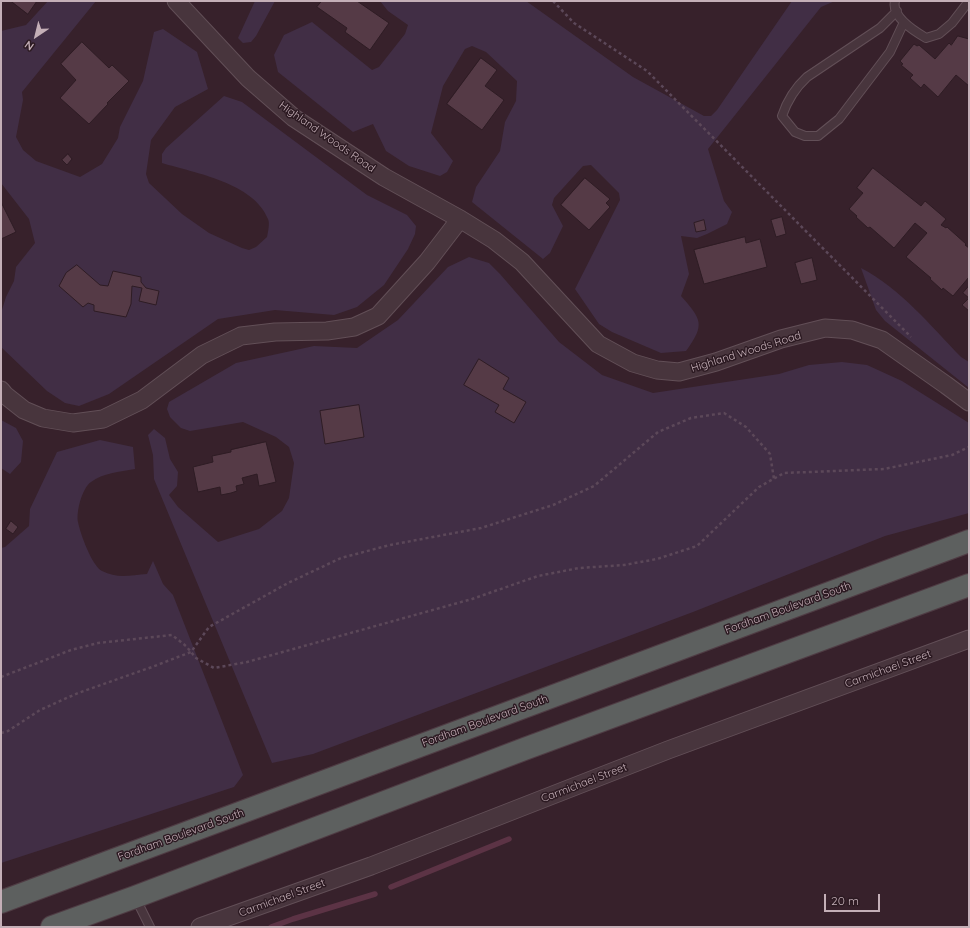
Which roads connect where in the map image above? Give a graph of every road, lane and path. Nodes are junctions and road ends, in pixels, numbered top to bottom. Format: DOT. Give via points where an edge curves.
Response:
graph roads {
  1 [pos="176,1"];
  2 [pos="553,1"];
  3 [pos="894,1"];
  4 [pos="968,1"];
  5 [pos="897,11"];
  6 [pos="904,22"];
  7 [pos="460,219"];
  8 [pos="913,339"];
  9 [pos="1,390"];
  10 [pos="969,402"];
  11 [pos="969,447"];
  12 [pos="774,478"];
  13 [pos="969,541"];
  14 [pos="969,585"];
  15 [pos="969,639"];
  16 [pos="191,652"];
  17 [pos="1,677"];
  18 [pos="1,733"];
  19 [pos="135,897"];
  20 [pos="1,902"];
  21 [pos="52,927"];
  22 [pos="150,927"];
  23 [pos="200,927"];
  1 -- 7 [label="street, Highland Woods Road" via="248,78 294,118 384,177"];
  2 -- 8 [label="path" via="574,23 646,71"];
  3 -- 5 [label="lane"];
  4 -- 6 [label="lane" via="952,23 939,34 926,38"];
  5 -- 6 [label="lane"];
  5 -- 6 [label="lane" via="880,28 799,84 786,103 782,116 795,132 805,136 818,136 840,119 890,52"];
  7 -- 9 [label="street" via="427,262 378,316 354,326 241,336 202,355 142,400 103,419 73,423 43,418 24,410"];
  7 -- 10 [label="street, Highland Woods Road" via="494,240 522,262 598,344 633,363 657,370 679,372 781,339 825,328 852,330 882,340"];
  11 -- 12 [label="path" via="952,455 884,469 784,473"];
  12 -- 16 [label="path" via="759,487 697,546 657,559 624,565 579,568 538,576 472,599 247,662 214,668 196,658"];
  12 -- 16 [label="path" via="770,454 746,427 724,413 691,418 658,432 594,486 553,505 481,528 390,545 341,558 288,582 209,627"];
  13 -- 20 [label="highway, Fordham Boulevard South"];
  14 -- 19 [label="highway" via="527,748"];
  15 -- 23 [label="street, Carmichael Street" via="668,750 371,866"];
  16 -- 17 [label="path" via="172,634 98,643 71,650"];
  16 -- 18 [label="path" via="78,693 40,710"];
  19 -- 21 [label="highway"];
  19 -- 22 [label="lane"];
}
